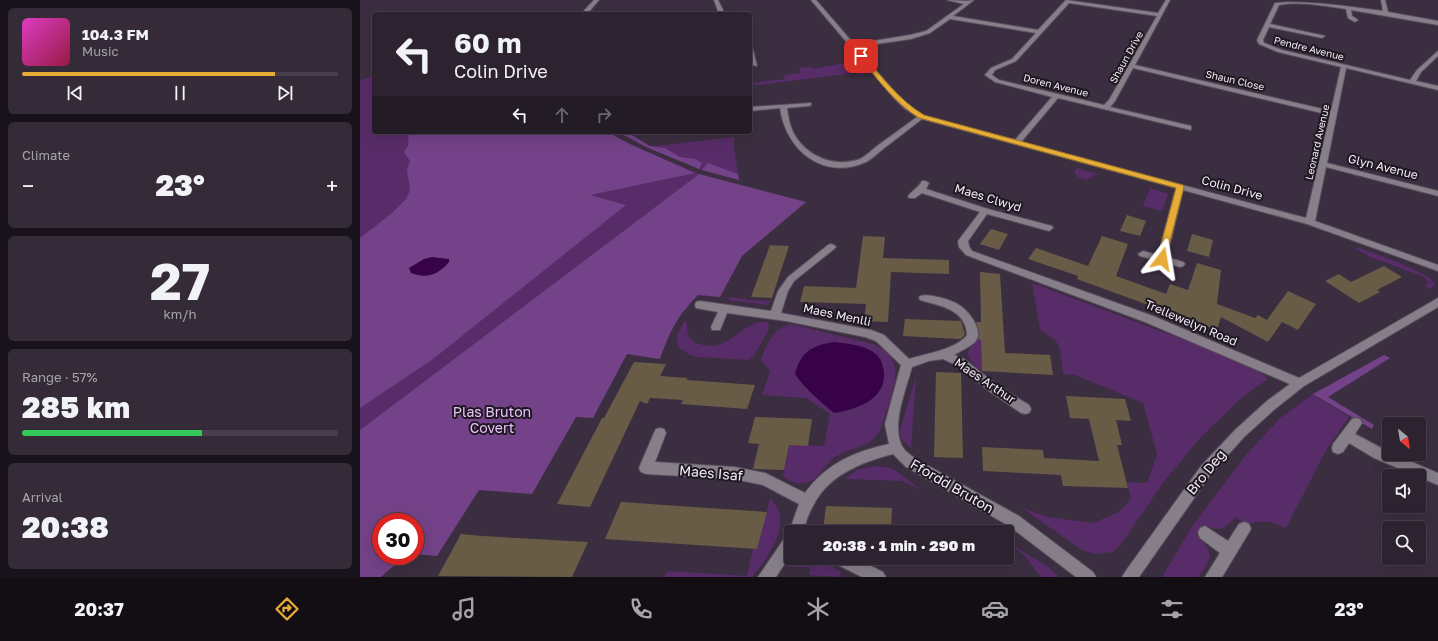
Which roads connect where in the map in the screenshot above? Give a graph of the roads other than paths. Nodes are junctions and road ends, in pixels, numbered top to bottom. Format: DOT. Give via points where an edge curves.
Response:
graph roads {
  1 [pos="597,0"];
  2 [pos="716,0"];
  3 [pos="812,0"];
  4 [pos="949,0"];
  5 [pos="1168,0"];
  6 [pos="1383,0"];
  7 [pos="1069,1"];
  8 [pos="970,2"];
  9 [pos="1348,8"];
  10 [pos="586,12"];
  11 [pos="721,12"];
  12 [pos="1386,13"];
  13 [pos="1160,15"];
  14 [pos="949,17"];
  15 [pos="1355,20"];
  16 [pos="1438,23"];
  17 [pos="1267,25"];
  18 [pos="1040,32"];
  19 [pos="1322,36"];
  20 [pos="852,46"];
  21 [pos="1267,47"];
  22 [pos="1260,48"];
  23 [pos="1438,53"];
  24 [pos="1131,66"];
  25 [pos="1344,66"];
  26 [pos="1412,82"];
  27 [pos="1438,88"];
  28 [pos="1056,95"];
  29 [pos="810,104"];
  30 [pos="783,106"];
  31 [pos="1106,107"];
  32 [pos="752,109"];
  33 [pos="1334,114"];
  34 [pos="921,117"];
  35 [pos="1188,128"];
  36 [pos="1016,143"];
  37 [pos="1322,164"];
  38 [pos="1180,187"];
  39 [pos="1438,194"];
  40 [pos="912,196"];
  41 [pos="985,211"];
  42 [pos="1310,222"];
  43 [pos="1049,228"];
  44 [pos="831,247"];
  45 [pos="1143,254"];
  46 [pos="1162,259"];
  47 [pos="1180,264"];
  48 [pos="1438,268"];
  49 [pos="924,298"];
  50 [pos="1438,302"];
  51 [pos="700,305"];
  52 [pos="724,309"];
  53 [pos="775,315"];
  54 [pos="716,327"];
  55 [pos="944,355"];
  56 [pos="907,364"];
  57 [pos="1300,383"];
  58 [pos="1025,409"];
  59 [pos="1356,423"];
  60 [pos="660,433"];
  61 [pos="1347,436"];
  62 [pos="896,448"];
  63 [pos="1338,448"];
  64 [pos="1438,479"];
  65 [pos="808,501"];
  66 [pos="799,525"];
  67 [pos="1244,529"];
  68 [pos="1205,533"];
  69 [pos="1230,551"];
  70 [pos="784,552"];
  71 [pos="853,565"];
  72 [pos="766,577"];
  73 [pos="878,577"];
  74 [pos="1088,577"];
  75 [pos="1130,577"];
  76 [pos="1213,577"];
  1 -- 10 [label="street"];
  2 -- 11 [label="street"];
  3 -- 20 [label="street, Colin Drive"];
  4 -- 8 [label="street"];
  5 -- 13 [label="street, Shaun Drive"];
  6 -- 12 [label="street"];
  7 -- 13 [label="street, Shaun Drive"];
  7 -- 18 [label="street, Doren Avenue"];
  8 -- 14 [label="street"];
  9 -- 12 [label="street, Pendre Avenue"];
  9 -- 15 [label="street" via="1350,17"];
  9 -- 17 [label="street, Pendre Avenue" via="1277,4"];
  12 -- 16 [label="street, Pendre Avenue"];
  13 -- 24 [label="street, Shaun Drive"];
  14 -- 18 [label="street"];
  14 -- 20 [label="street" via="928,32"];
  17 -- 19 [label="street"];
  17 -- 21 [label="street, Pendre Avenue" via="1260,40"];
  18 -- 28 [label="street, Doren Avenue" via="1014,60 993,69 988,75 997,81"];
  20 -- 34 [label="street, Colin Drive" via="896,98"];
  21 -- 22 [label="street"];
  21 -- 25 [label="street, Pendre Avenue"];
  23 -- 26 [label="street"];
  24 -- 31 [label="street, Shaun Drive"];
  24 -- 33 [label="street, Shaun Close"];
  25 -- 26 [label="street, Pendre Avenue"];
  25 -- 33 [label="street, Leonard Avenue"];
  26 -- 27 [label="street, Pendre Avenue"];
  28 -- 31 [label="street, Doren Avenue"];
  28 -- 36 [label="street"];
  29 -- 30 [label="street"];
  30 -- 32 [label="street"];
  30 -- 34 [label="street" via="783,116 788,129 799,147 820,161 838,166 864,160"];
  31 -- 35 [label="street, Doren Avenue"];
  33 -- 37 [label="street, Leonard Avenue"];
  34 -- 36 [label="street, Colin Drive"];
  36 -- 38 [label="street, Colin Drive"];
  37 -- 39 [label="street, Glyn Avenue"];
  37 -- 42 [label="street, Leonard Avenue"];
  38 -- 42 [label="street, Colin Drive"];
  38 -- 46 [label="street"];
  40 -- 41 [label="street, Maes Clwyd" via="923,187"];
  41 -- 43 [label="street, Maes Clwyd" via="1035,220"];
  41 -- 57 [label="street, Trellewelyn Road" via="963,241 969,253 1149,319"];
  42 -- 48 [label="street, Colin Drive"];
  44 -- 53 [label="street" via="792,279 783,291"];
  45 -- 46 [label="street"];
  46 -- 47 [label="street"];
  49 -- 55 [label="street" via="955,307 971,326 972,339"];
  50 -- 57 [label="street"];
  51 -- 52 [label="street, Maes Menlli"];
  52 -- 53 [label="street, Maes Menlli"];
  52 -- 54 [label="street"];
  53 -- 56 [label="street, Maes Menlli" via="867,333 880,338"];
  55 -- 56 [label="street"];
  55 -- 58 [label="street, Maes Arthur" via="960,362"];
  56 -- 62 [label="street" via="891,424"];
  57 -- 75 [label="street, Bro Deg" via="1240,433 1206,470"];
  59 -- 61 [label="street"];
  60 -- 65 [label="street, Maes Isaf" via="646,468 734,473 765,479"];
  61 -- 63 [label="street"];
  61 -- 64 [label="street" via="1379,454"];
  62 -- 65 [label="street" via="851,461 833,472 818,486"];
  62 -- 74 [label="street, Ffordd Bruton" via="911,463 1014,521"];
  65 -- 66 [label="street"];
  67 -- 69 [label="street"];
  68 -- 69 [label="street"];
  69 -- 76 [label="street"];
  70 -- 72 [label="street"];
  71 -- 73 [label="street"];
}
